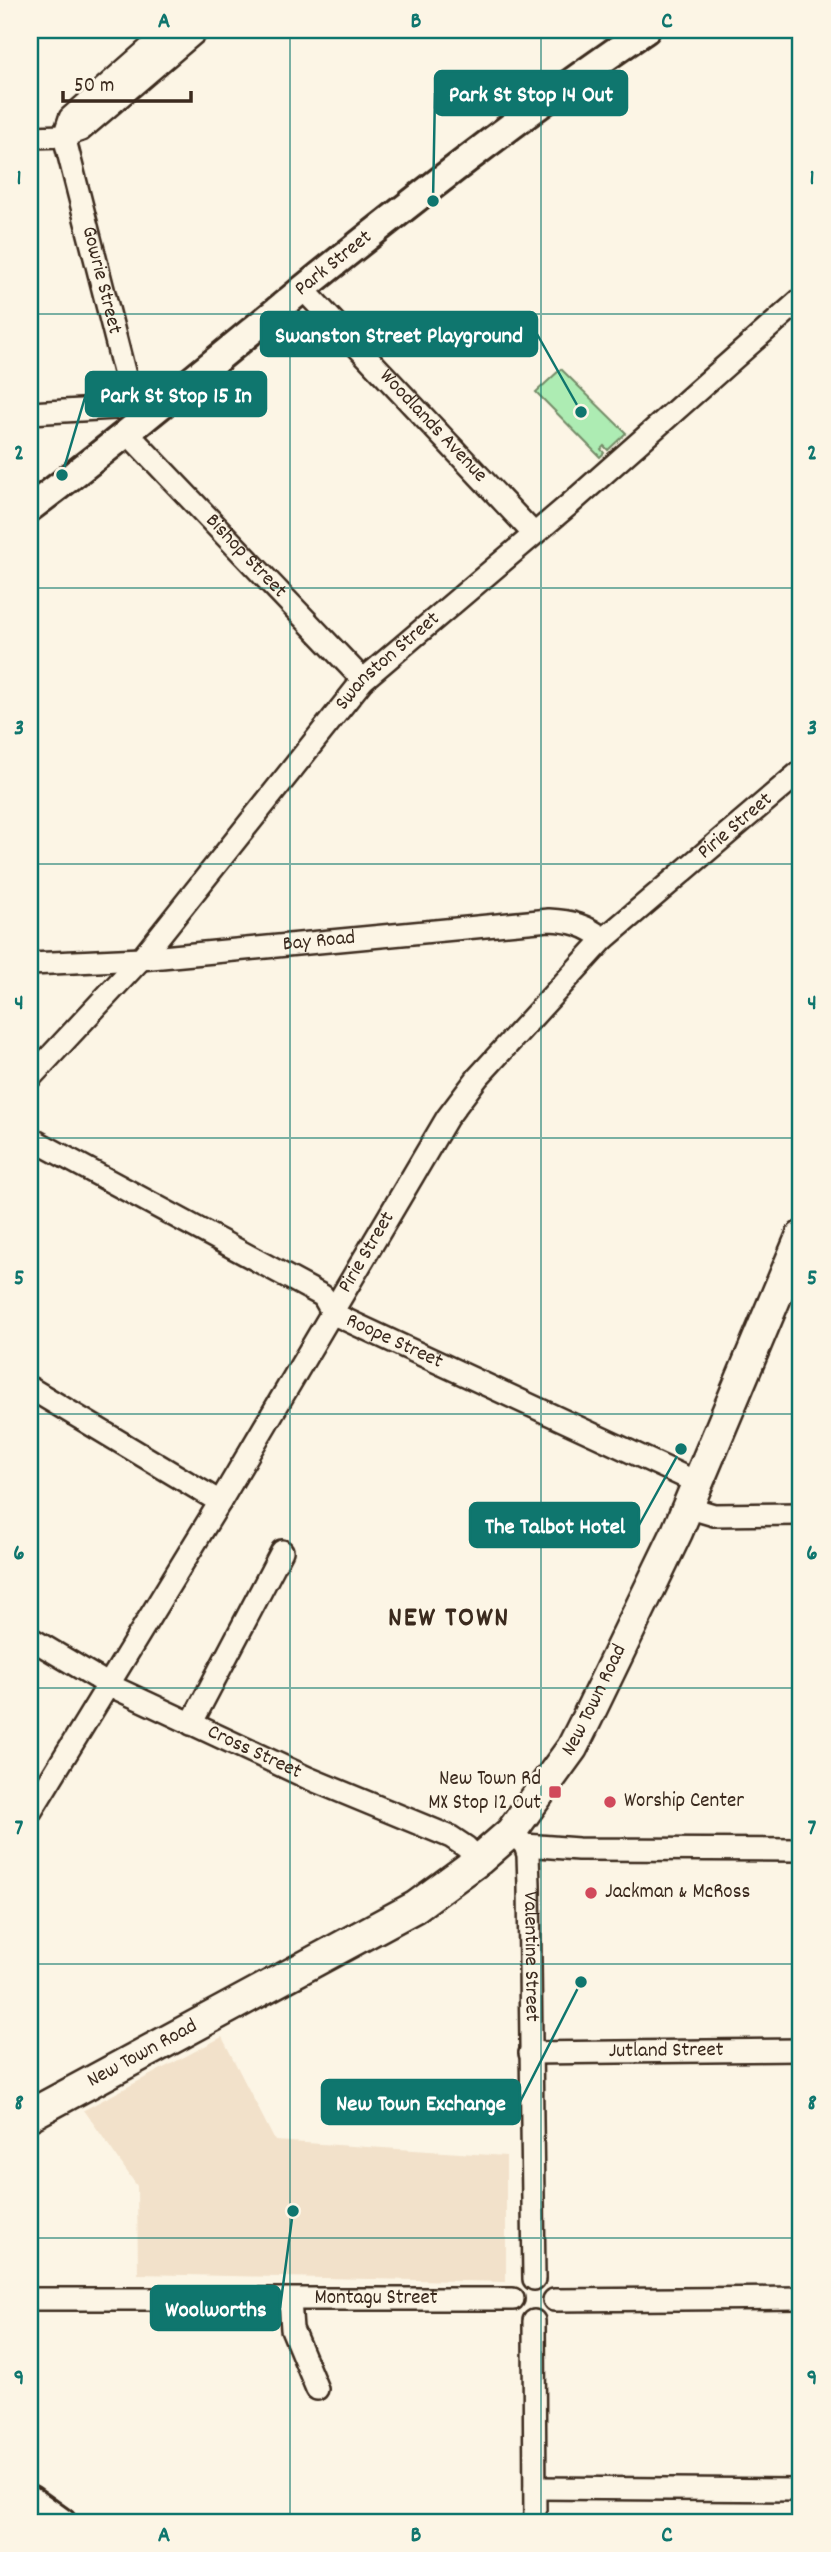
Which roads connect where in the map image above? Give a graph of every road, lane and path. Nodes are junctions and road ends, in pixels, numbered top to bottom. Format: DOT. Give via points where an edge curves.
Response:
graph roads {
  1 [pos="170,30"];
  2 [pos="198,30"];
  3 [pos="646,30"];
  4 [pos="64,136"];
  5 [pos="30,137"];
  6 [pos="303,289"];
  7 [pos="801,299"];
  8 [pos="30,413"];
  9 [pos="134,417"];
  10 [pos="30,508"];
  11 [pos="533,533"];
  12 [pos="363,680"];
  13 [pos="801,771"];
  14 [pos="604,939"];
  15 [pos="141,959"];
  16 [pos="30,964"];
  17 [pos="30,1078"];
  18 [pos="30,1138"];
  19 [pos="801,1237"];
  20 [pos="331,1310"];
  21 [pos="30,1388"];
  22 [pos="692,1495"];
  23 [pos="220,1502"];
  24 [pos="801,1514"];
  25 [pos="282,1550"];
  26 [pos="30,1638"];
  27 [pos="109,1685"];
  28 [pos="191,1724"];
  29 [pos="30,1813"];
  30 [pos="518,1838"];
  31 [pos="801,1850"];
  32 [pos="479,1860"];
  33 [pos="801,2050"];
  34 [pos="530,2053"];
  35 [pos="30,2115"];
  36 [pos="534,2279"];
  37 [pos="801,2298"];
  38 [pos="30,2299"];
  39 [pos="513,2299"];
  40 [pos="290,2300"];
  41 [pos="554,2300"];
  42 [pos="534,2321"];
  43 [pos="317,2389"];
  44 [pos="536,2488"];
  45 [pos="801,2490"];
  46 [pos="30,2499"];
  47 [pos="62,2522"];
  48 [pos="535,2522"];
  1 -- 4 [label="street" via="69,118"];
  2 -- 4 [label="street" via="81,130"];
  3 -- 6 [label="street, Park Street" via="427,190"];
  4 -- 5 [label="street"];
  4 -- 9 [label="street, Gowrie Street"];
  6 -- 9 [label="street, Park Street"];
  6 -- 11 [label="street, Woodlands Avenue"];
  7 -- 11 [label="street, Swanston Street"];
  8 -- 9 [label="street" via="115,408"];
  9 -- 10 [label="street, Park Street"];
  9 -- 12 [label="street, Bishop Street" via="137,443"];
  11 -- 12 [label="street, Swanston Street"];
  12 -- 15 [label="street, Swanston Street"];
  13 -- 14 [label="street, Pirie Street"];
  14 -- 15 [label="street, Bay Road" via="570,921 549,920"];
  14 -- 20 [label="street, Pirie Street" via="478,1077 447,1118"];
  15 -- 16 [label="street, Bay Road"];
  15 -- 17 [label="street, Swanston Street"];
  18 -- 20 [label="street, Roope Street" via="323,1296"];
  19 -- 22 [label="main road, New Town Road"];
  20 -- 22 [label="street, Roope Street"];
  20 -- 23 [label="street, Pirie Street"];
  21 -- 23 [label="street"];
  22 -- 24 [label="street, Roope Street" via="714,1515"];
  22 -- 30 [label="main road, New Town Road" via="572,1748"];
  23 -- 27 [label="street, Pirie Street"];
  25 -- 28 [label="street"];
  26 -- 27 [label="street, Cross Street"];
  27 -- 28 [label="street, Cross Street"];
  27 -- 29 [label="street, Pirie Street"];
  28 -- 32 [label="street, Cross Street" via="451,1837"];
  30 -- 31 [label="street" via="578,1849"];
  30 -- 32 [label="main road, New Town Road"];
  30 -- 34 [label="street, Valentine Street" via="528,1855"];
  32 -- 35 [label="main road, New Town Road" via="415,1907"];
  33 -- 34 [label="street, Jutland Street"];
  34 -- 36 [label="street, Valentine Street"];
  36 -- 39 [label="street" via="517,2287"];
  36 -- 41 [label="street" via="551,2288"];
  37 -- 41 [label="street"];
  38 -- 40 [label="street, Montagu Street"];
  39 -- 40 [label="street, Montagu Street"];
  39 -- 42 [label="street" via="519,2314"];
  40 -- 43 [label="street" via="292,2329"];
  41 -- 42 [label="street" via="550,2312"];
  42 -- 44 [label="street"];
  44 -- 45 [label="street"];
  44 -- 48 [label="street"];
  46 -- 47 [label="street"];
}
